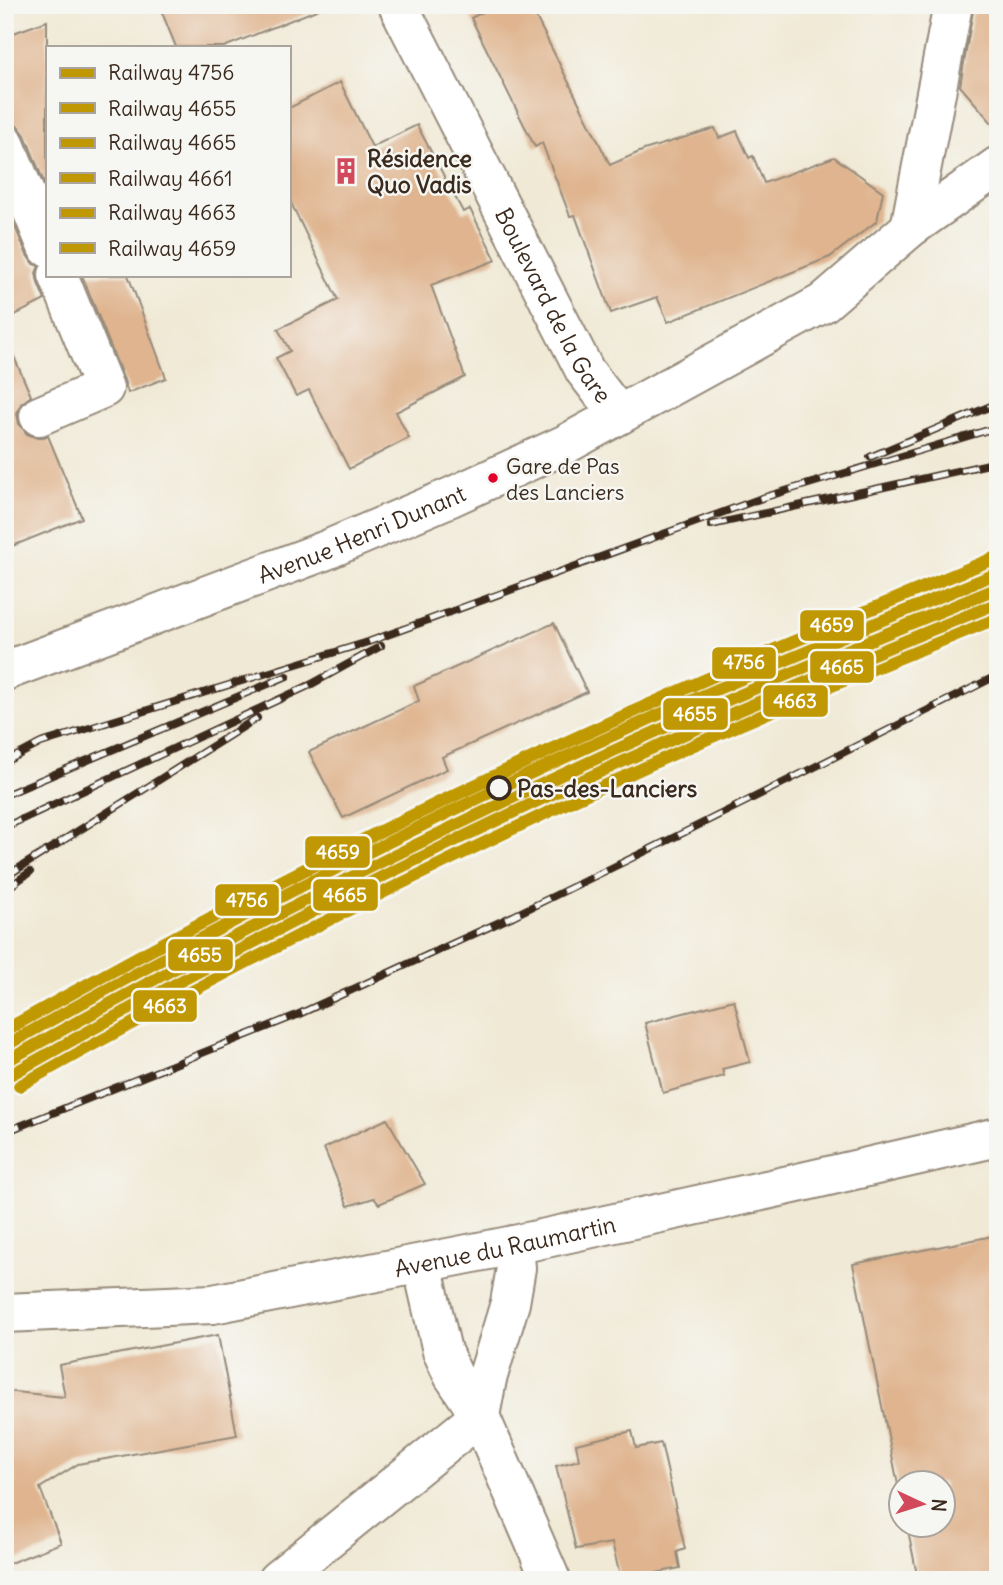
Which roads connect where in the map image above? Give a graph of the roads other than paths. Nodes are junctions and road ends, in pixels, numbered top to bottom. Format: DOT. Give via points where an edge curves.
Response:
graph roads {
  1 [pos="398,5"];
  2 [pos="953,5"];
  3 [pos="5,144"];
  4 [pos="998,166"];
  5 [pos="910,228"];
  6 [pos="46,245"];
  7 [pos="58,276"];
  8 [pos="619,415"];
  9 [pos="39,416"];
  10 [pos="5,671"];
  11 [pos="998,1137"];
  12 [pos="514,1245"];
  13 [pos="422,1264"];
  14 [pos="5,1313"];
  15 [pos="481,1416"];
  16 [pos="277,1580"];
  17 [pos="551,1580"];
  1 -- 8 [label="street, Boulevard de la Gare" via="585,370"];
  2 -- 5 [label="street"];
  3 -- 6 [label="street"];
  4 -- 5 [label="street, Avenue Henri Dunant"];
  5 -- 8 [label="street, Avenue Henri Dunant" via="823,303"];
  7 -- 9 [label="street" via="104,388"];
  8 -- 10 [label="street, Avenue Henri Dunant" via="566,444 324,551"];
  11 -- 12 [label="street, Avenue du Raumartin"];
  12 -- 13 [label="street, Avenue du Raumartin"];
  12 -- 15 [label="street" via="513,1293 487,1378"];
  13 -- 14 [label="street, Avenue du Raumartin" via="213,1304"];
  13 -- 15 [label="street" via="442,1351"];
  15 -- 16 [label="street"];
  15 -- 17 [label="street"];
}
